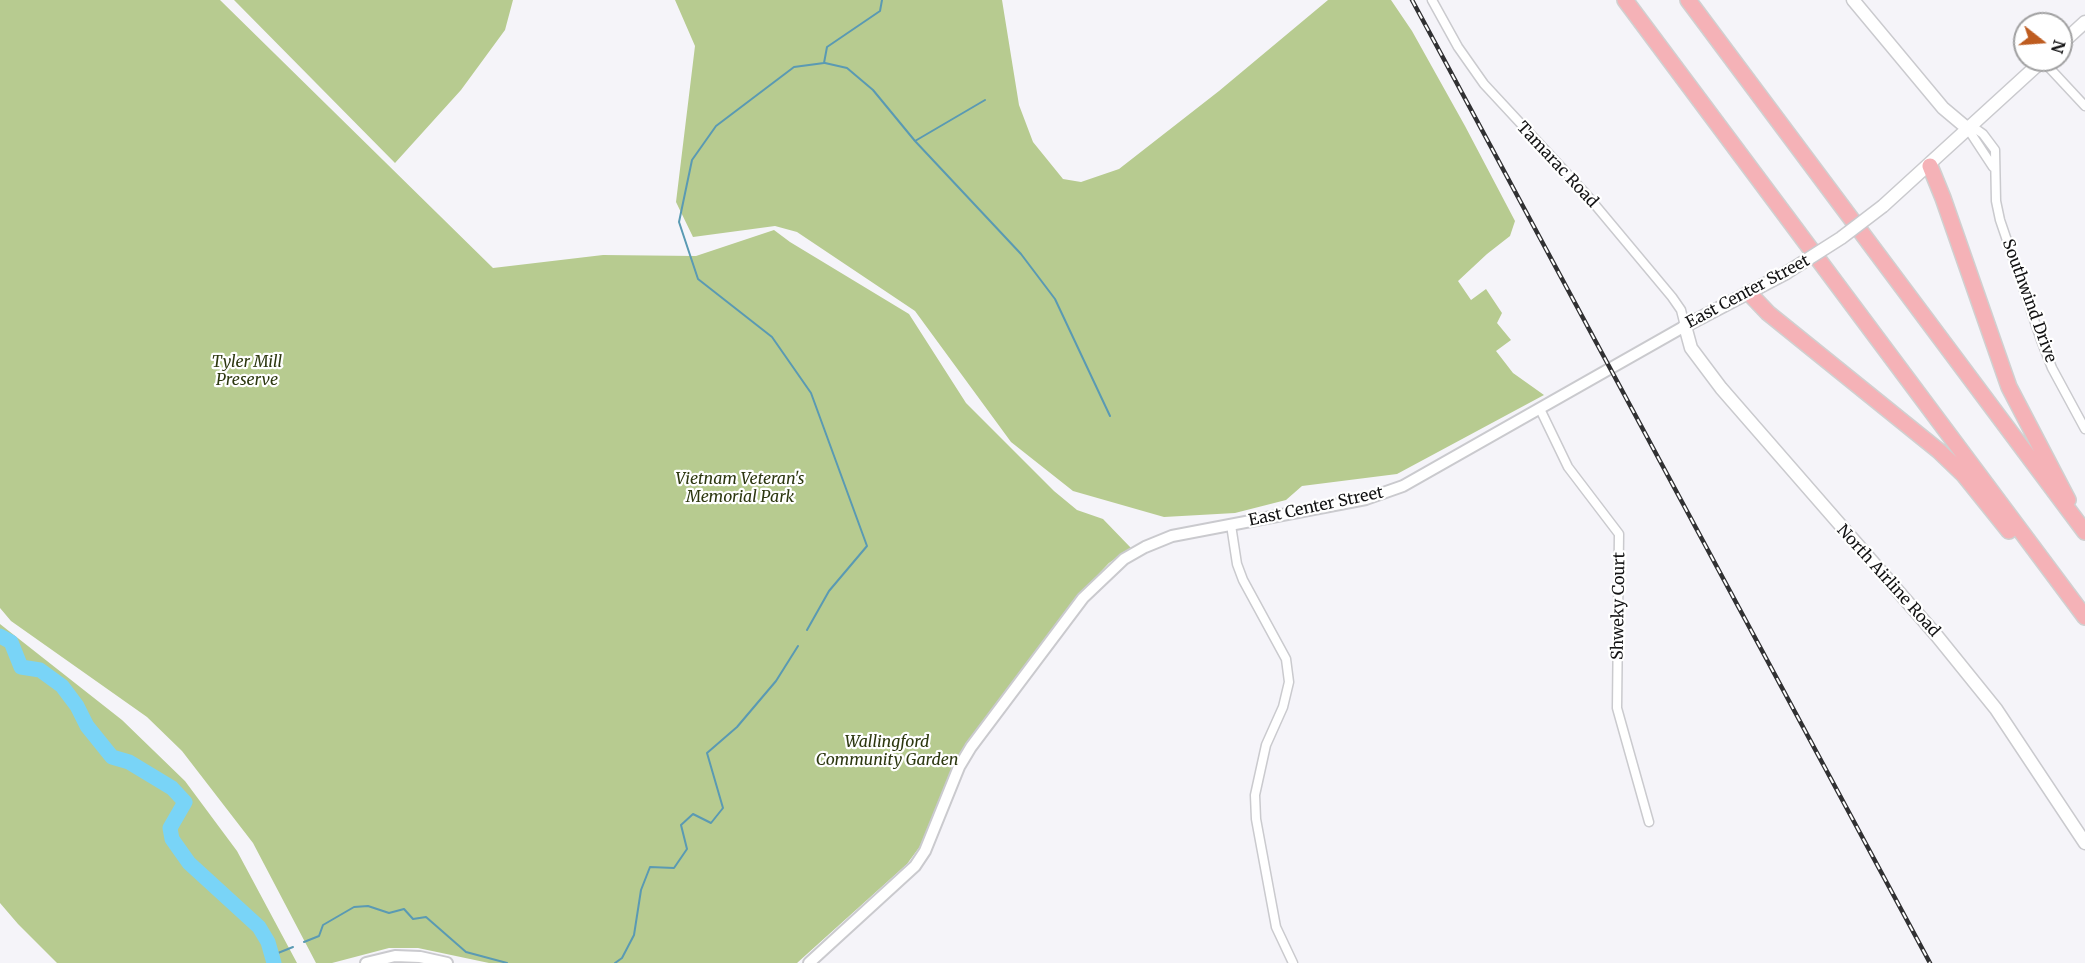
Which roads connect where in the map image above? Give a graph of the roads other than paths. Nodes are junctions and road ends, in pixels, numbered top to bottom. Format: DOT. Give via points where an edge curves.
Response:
graph roads {
  1 [pos="1432,0"];
  2 [pos="1625,0"];
  3 [pos="1688,0"];
  4 [pos="1853,0"];
  5 [pos="2085,22"];
  6 [pos="2073,33"];
  7 [pos="2030,72"];
  8 [pos="2054,72"];
  9 [pos="2085,106"];
  10 [pos="1968,129"];
  11 [pos="1930,166"];
  12 [pos="1749,293"];
  13 [pos="1685,326"];
  14 [pos="1540,409"];
  15 [pos="2085,429"];
  16 [pos="2073,517"];
  17 [pos="1231,525"];
  18 [pos="2085,532"];
  19 [pos="2083,613"];
  20 [pos="1649,822"];
  21 [pos="2085,843"];
  22 [pos="366,963"];
  23 [pos="447,963"];
  24 [pos="809,963"];
  25 [pos="1293,963"];
  1 -- 13 [label="street, Tamarac Road" via="1484,84 1586,194 1672,297"];
  2 -- 19 [label="highway"];
  3 -- 16 [label="highway"];
  4 -- 10 [label="main road" via="1943,108"];
  5 -- 6 [label="main road"];
  7 -- 10 [label="main road, East Center Street"];
  8 -- 9 [label="street"];
  10 -- 11 [label="main road, East Center Street"];
  10 -- 15 [label="street, Southwind Drive" via="1980,132 1993,146 2000,220 2041,340"];
  11 -- 12 [label="main road, East Center Street, bridge" via="1841,238"];
  11 -- 16 [label="highway" via="2009,387 2062,484"];
  12 -- 13 [label="main road, East Center Street"];
  12 -- 19 [label="highway" via="1768,314 1947,459 2054,590"];
  13 -- 14 [label="street, East Center Street"];
  13 -- 21 [label="main road, North Airline Road" via="1691,348 1709,374 1996,709"];
  14 -- 17 [label="street, East Center Street" via="1385,494"];
  14 -- 20 [label="street, Shweky Court" via="1568,467 1619,534 1617,708"];
  16 -- 18 [label="highway"];
  17 -- 24 [label="street, East Center Street" via="1158,541 1124,559 1097,582 958,767 925,851 915,866"];
  17 -- 25 [label="street" via="1243,580 1286,659 1288,682 1266,745 1255,795 1276,927"];
  22 -- 23 [label="street" via="395,956"];
}
